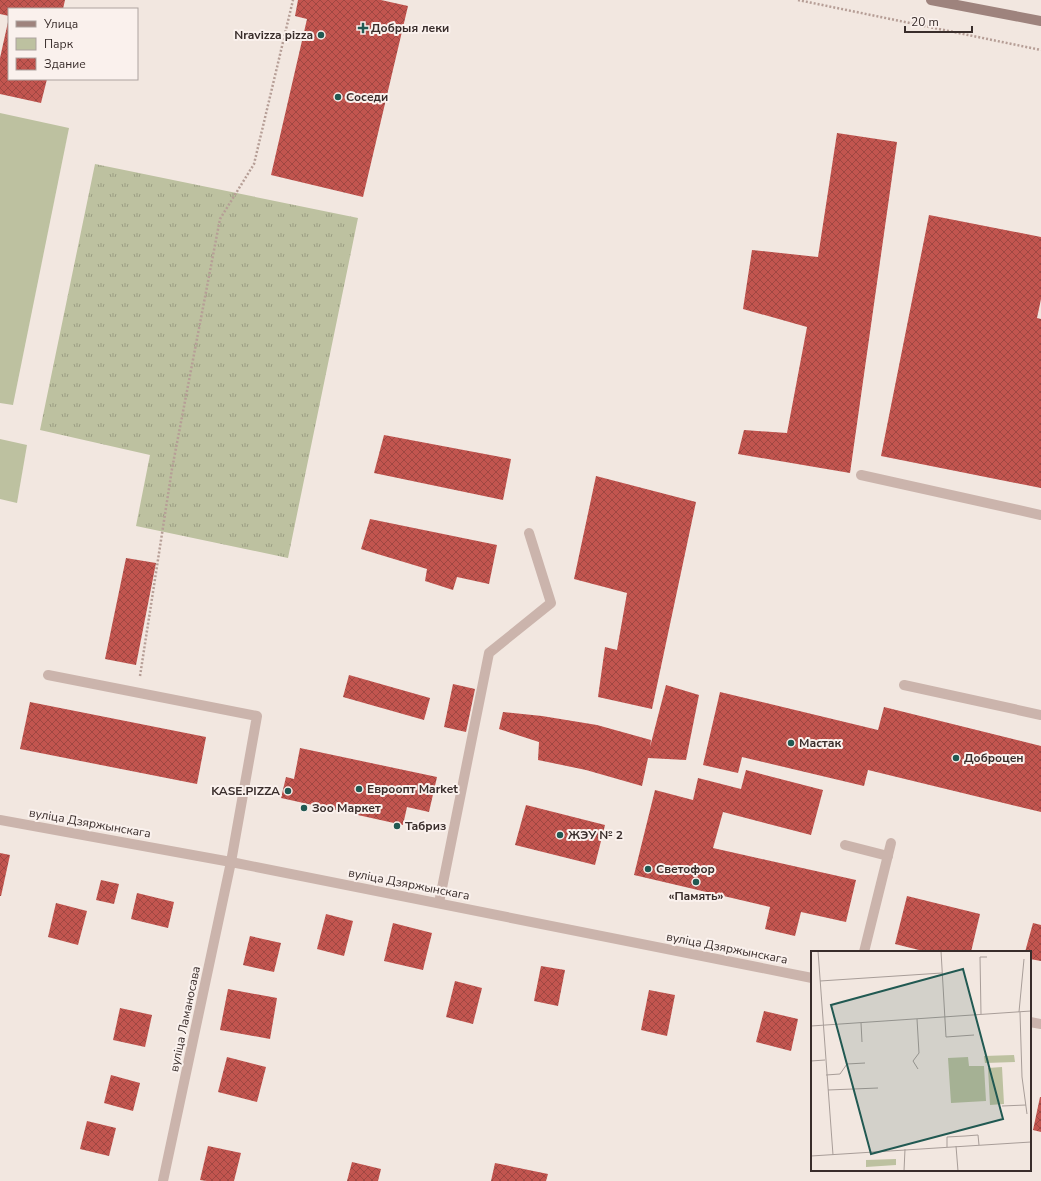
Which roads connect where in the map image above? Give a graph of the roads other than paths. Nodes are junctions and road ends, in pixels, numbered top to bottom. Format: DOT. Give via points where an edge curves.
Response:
graph roads {
  1 [pos="931,0"];
  2 [pos="1041,21"];
  3 [pos="861,475"];
  4 [pos="1041,515"];
  5 [pos="529,533"];
  6 [pos="48,675"];
  7 [pos="904,685"];
  8 [pos="1041,715"];
  9 [pos="0,820"];
  10 [pos="891,843"];
  11 [pos="845,845"];
  12 [pos="888,856"];
  13 [pos="231,862"];
  14 [pos="438,903"];
  15 [pos="864,951"];
  16 [pos="811,978"];
  17 [pos="1031,1022"];
  18 [pos="1041,1024"];
  19 [pos="163,1181"];
  1 -- 2 [label="main road"];
  3 -- 4 [label="street"];
  5 -- 14 [label="street" via="551,603 489,653"];
  6 -- 13 [label="street, вуліца Ламаносава" via="257,716"];
  7 -- 8 [label="street"];
  9 -- 13 [label="street, вуліца Дзяржынскага"];
  10 -- 12 [label="street"];
  11 -- 12 [label="street"];
  12 -- 15 [label="street"];
  13 -- 14 [label="street, вуліца Дзяржынскага"];
  13 -- 19 [label="street, вуліца Ламаносава"];
  14 -- 16 [label="street, вуліца Дзяржынскага"];
  17 -- 18 [label="street"];
}
